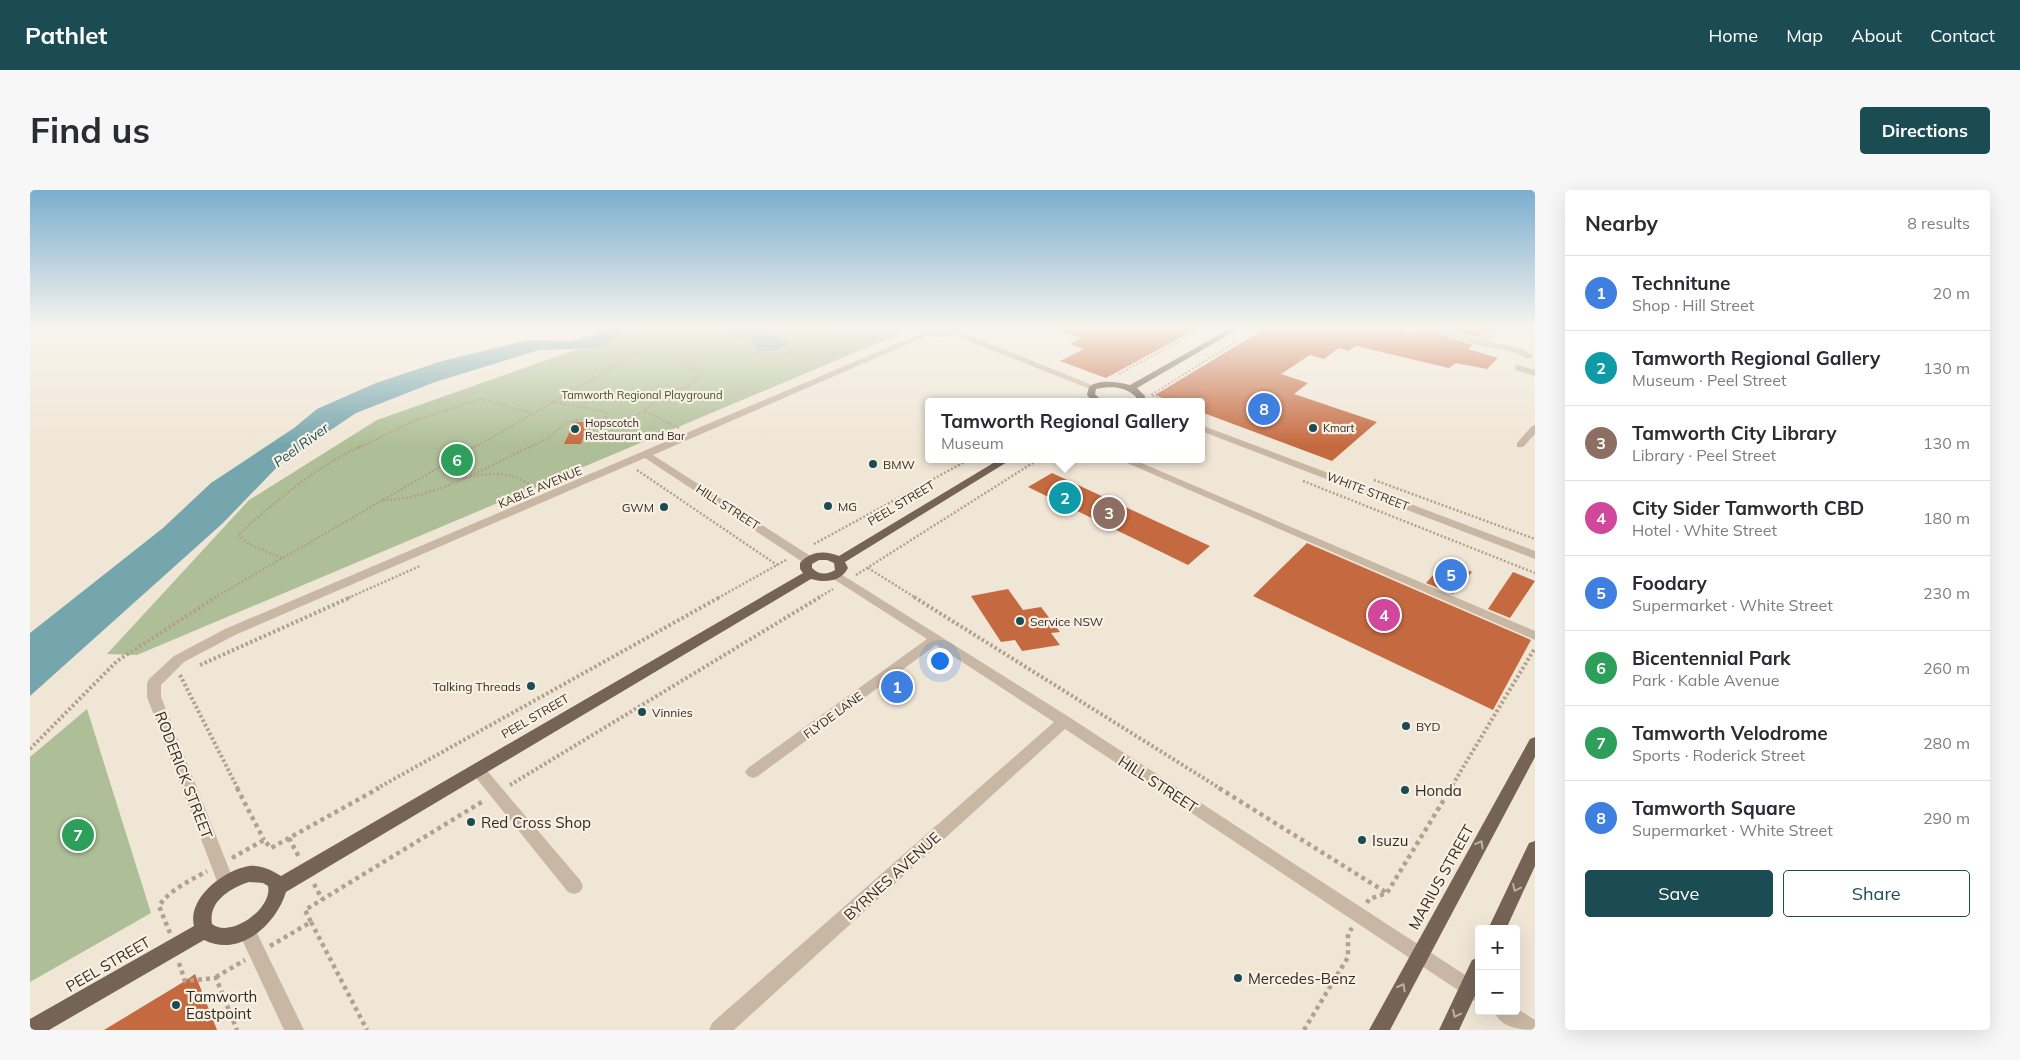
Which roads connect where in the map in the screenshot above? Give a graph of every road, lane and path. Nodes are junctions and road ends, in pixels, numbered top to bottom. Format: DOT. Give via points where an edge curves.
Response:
graph roads {
  1 [pos="612,367"];
  2 [pos="689,367"];
  3 [pos="841,367"];
  4 [pos="1045,367"];
  5 [pos="1131,367"];
  6 [pos="1167,367"];
  7 [pos="1195,367"];
  8 [pos="1518,368"];
  9 [pos="1124,371"];
  10 [pos="1130,373"];
  11 [pos="1535,374"];
  12 [pos="1117,375"];
  13 [pos="1093,387"];
  14 [pos="1131,388"];
  15 [pos="598,393"];
  16 [pos="1094,398"];
  17 [pos="1141,398"];
  18 [pos="1157,398"];
  19 [pos="551,402"];
  20 [pos="580,407"];
  21 [pos="644,411"];
  22 [pos="532,413"];
  23 [pos="605,419"];
  24 [pos="1535,428"];
  25 [pos="1205,430"];
  26 [pos="690,435"];
  27 [pos="1520,445"];
  28 [pos="652,458"];
  29 [pos="964,463"];
  30 [pos="1001,463"];
  31 [pos="1033,463"];
  32 [pos="1132,463"];
  33 [pos="457,479"];
  34 [pos="1373,479"];
  35 [pos="1300,480"];
  36 [pos="544,499"];
  37 [pos="382,500"];
  38 [pos="1535,539"];
  39 [pos="1502,555"];
  40 [pos="1535,555"];
  41 [pos="282,558"];
  42 [pos="1499,559"];
  43 [pos="429,562"];
  44 [pos="805,563"];
  45 [pos="777,565"];
  46 [pos="868,568"];
  47 [pos="840,572"];
  48 [pos="1535,573"];
  49 [pos="1535,636"];
  50 [pos="936,639"];
  51 [pos="1535,648"];
  52 [pos="198,666"];
  53 [pos="173,672"];
  54 [pos="1064,722"];
  55 [pos="1535,743"];
  56 [pos="30,749"];
  57 [pos="478,770"];
  58 [pos="753,772"];
  59 [pos="497,793"];
  60 [pos="264,840"];
  61 [pos="1535,848"];
  62 [pos="219,864"];
  63 [pos="226,884"];
  64 [pos="574,886"];
  65 [pos="278,888"];
  66 [pos="1387,893"];
  67 [pos="1359,917"];
  68 [pos="310,922"];
  69 [pos="1498,925"];
  70 [pos="204,930"];
  71 [pos="247,931"];
  72 [pos="174,947"];
  73 [pos="258,953"];
  74 [pos="1419,956"];
  75 [pos="1478,970"];
  76 [pos="216,978"];
  77 [pos="1474,991"];
  78 [pos="1510,1015"];
  79 [pos="30,1030"];
  80 [pos="237,1030"];
  81 [pos="294,1030"];
  82 [pos="367,1030"];
  83 [pos="719,1030"];
  84 [pos="1304,1030"];
  85 [pos="1379,1030"];
  86 [pos="1449,1030"];
  87 [pos="1533,1030"];
  1 -- 19 [label="path"];
  2 -- 21 [label="path" via="699,374 686,388 670,388"];
  3 -- 26 [label="street, KABLE AVENUE"];
  4 -- 13 [label="street"];
  5 -- 9 [label="path"];
  6 -- 14 [label="main road"];
  7 -- 18 [label="path" via="1151,395"];
  8 -- 11 [label="street"];
  9 -- 10 [label="path"];
  9 -- 12 [label="path"];
  13 -- 14 [label="main road" via="1108,384"];
  13 -- 16 [label="main road" via="1091,395"];
  14 -- 17 [label="main road"];
  15 -- 20 [label="path"];
  19 -- 20 [label="path"];
  19 -- 22 [label="path"];
  20 -- 23 [label="path" via="607,412"];
  21 -- 23 [label="path" via="628,420"];
  21 -- 26 [label="path" via="669,421"];
  22 -- 37 [label="path"];
  22 -- 41 [label="path" via="482,399 414,421 338,456 275,500 238,535 249,544"];
  23 -- 33 [label="path" via="565,424 552,436"];
  24 -- 27 [label="street"];
  25 -- 40 [label="street, WHITE STREET"];
  26 -- 28 [label="street, KABLE AVENUE"];
  28 -- 36 [label="street, KABLE AVENUE"];
  28 -- 44 [label="street, HILL STREET"];
  28 -- 45 [label="path" via="636,470"];
  29 -- 44 [label="path"];
  30 -- 47 [label="main road, PEEL STREET"];
  31 -- 46 [label="path"];
  32 -- 49 [label="street"];
  33 -- 36 [label="path" via="510,473 525,479"];
  33 -- 37 [label="path" via="403,499"];
  34 -- 38 [label="path"];
  35 -- 42 [label="path"];
  36 -- 53 [label="street, KABLE AVENUE" via="230,632 200,646"];
  37 -- 41 [label="path"];
  39 -- 42 [label="path"];
  41 -- 56 [label="path" via="187,614 117,661"];
  42 -- 48 [label="path"];
  43 -- 52 [label="path"];
  44 -- 45 [label="path"];
  44 -- 47 [label="main road" via="820,578"];
  44 -- 47 [label="main road" via="823,555"];
  44 -- 57 [label="main road, PEEL STREET"];
  45 -- 60 [label="path" via="271,848"];
  46 -- 47 [label="path"];
  46 -- 66 [label="path"];
  47 -- 50 [label="street, HILL STREET"];
  47 -- 59 [label="path"];
  50 -- 54 [label="street, HILL STREET"];
  50 -- 58 [label="street, FLYDE LANE"];
  51 -- 66 [label="path"];
  53 -- 60 [label="path"];
  53 -- 62 [label="street, RODERICK STREET" via="154,683 154,697"];
  54 -- 67 [label="street, HILL STREET"];
  54 -- 83 [label="street, BYRNES AVENUE"];
  74 -- 55 [label="main road, MARIUS STREET, one-way"];
  57 -- 59 [label="street"];
  57 -- 65 [label="main road, PEEL STREET"];
  59 -- 64 [label="street"];
  59 -- 68 [label="path" via="305,910"];
  60 -- 62 [label="path"];
  61 -- 69 [label="main road, one-way"];
  62 -- 63 [label="street, RODERICK STREET"];
  62 -- 72 [label="path" via="165,896 159,906"];
  63 -- 65 [label="main road" via="259,874 268,876"];
  63 -- 70 [label="main road" via="207,902 202,912"];
  65 -- 71 [label="main road" via="274,906"];
  66 -- 67 [label="path" via="1370,899"];
  67 -- 74 [label="street, HILL STREET"];
  67 -- 84 [label="path" via="1348,934 1348,957"];
  68 -- 73 [label="path"];
  68 -- 82 [label="path"];
  70 -- 71 [label="main road" via="222,938"];
  70 -- 72 [label="main road, PEEL STREET"];
  71 -- 73 [label="street"];
  72 -- 76 [label="path" via="185,981"];
  72 -- 79 [label="main road, PEEL STREET"];
  73 -- 76 [label="path"];
  73 -- 81 [label="street"];
  74 -- 77 [label="street, HILL STREET"];
  85 -- 74 [label="main road, MARIUS STREET, one-way"];
  75 -- 77 [label="main road"];
  76 -- 80 [label="path"];
  77 -- 86 [label="main road, one-way"];
  78 -- 87 [label="street"];
}
